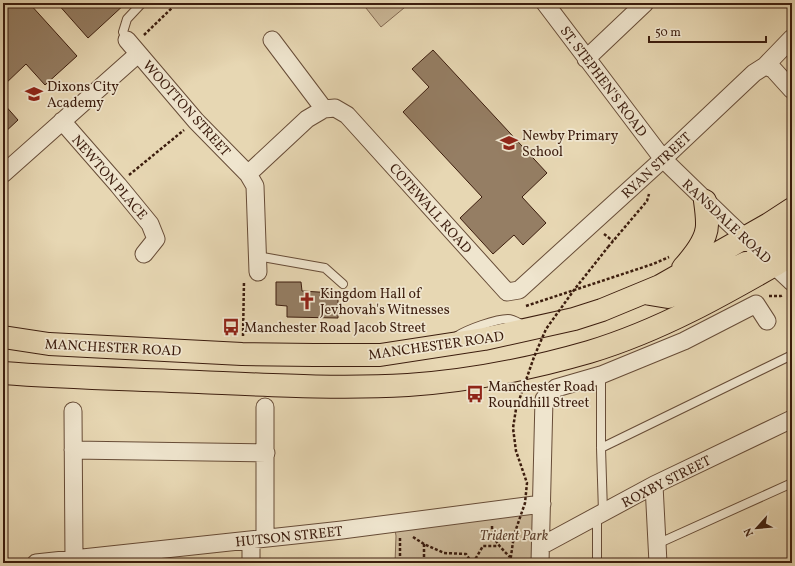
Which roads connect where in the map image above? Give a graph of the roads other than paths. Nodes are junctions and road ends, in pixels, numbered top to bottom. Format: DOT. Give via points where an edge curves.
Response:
graph roads {
  1 [pos="142,3"];
  2 [pos="545,3"];
  3 [pos="645,3"];
  4 [pos="792,38"];
  5 [pos="272,40"];
  6 [pos="132,47"];
  7 [pos="586,59"];
  8 [pos="765,66"];
  9 [pos="792,90"];
  10 [pos="324,109"];
  11 [pos="62,121"];
  12 [pos="663,159"];
  13 [pos="3,174"];
  14 [pos="248,174"];
  15 [pos="705,200"];
  16 [pos="792,209"];
  17 [pos="792,233"];
  18 [pos="745,238"];
  19 [pos="144,254"];
  20 [pos="783,260"];
  21 [pos="253,269"];
  22 [pos="676,276"];
  23 [pos="343,284"];
  24 [pos="788,287"];
  25 [pos="519,290"];
  26 [pos="642,293"];
  27 [pos="767,321"];
  28 [pos="3,337"];
  29 [pos="792,355"];
  30 [pos="3,372"];
  31 [pos="601,375"];
  32 [pos="266,407"];
  33 [pos="72,411"];
  34 [pos="792,419"];
  35 [pos="601,448"];
  36 [pos="73,450"];
  37 [pos="266,453"];
  38 [pos="792,483"];
  39 [pos="654,485"];
  40 [pos="542,504"];
  41 [pos="600,515"];
  42 [pos="258,539"];
  43 [pos="657,544"];
  44 [pos="540,555"];
  45 [pos="74,559"];
  46 [pos="110,559"];
  47 [pos="36,563"];
  48 [pos="251,563"];
  49 [pos="598,563"];
  50 [pos="658,563"];
  1 -- 6 [label="lane" via="127,19 123,32"];
  2 -- 7 [label="street, ST. STEPHEN'S ROAD"];
  3 -- 7 [label="street"];
  4 -- 8 [label="street, RYAN STREET"];
  5 -- 10 [label="street"];
  6 -- 11 [label="street"];
  6 -- 14 [label="street, WOOTTON STREET" via="196,121"];
  7 -- 12 [label="street, ST. STEPHEN'S ROAD"];
  8 -- 9 [label="street" via="773,69"];
  8 -- 12 [label="street, RYAN STREET" via="754,72"];
  10 -- 14 [label="street" via="307,119"];
  10 -- 25 [label="street, COTEWALL ROAD" via="335,108 347,115 507,292"];
  11 -- 13 [label="street"];
  11 -- 19 [label="street, NEWTON PLACE" via="150,224 156,239"];
  12 -- 15 [label="street, RANSDALE ROAD"];
  12 -- 25 [label="street, RYAN STREET"];
  14 -- 21 [label="street" via="255,186"];
  15 -- 18 [label="street, RANSDALE ROAD"];
  15 -- 22 [label="main road" via="708,225 700,247"];
  16 -- 18 [label="main road, MANCHESTER ROAD"];
  17 -- 18 [label="main road" via="772,243 757,243"];
  18 -- 20 [label="street, RANSDALE ROAD"];
  18 -- 22 [label="main road, MANCHESTER ROAD"];
  20 -- 24 [label="street, RANSDALE ROAD"];
  20 -- 26 [label="main road" via="746,263 668,297"];
  20 -- 30 [label="main road" via="687,314 635,336 548,363 483,377 409,385 327,387 59,377"];
  21 -- 23 [label="lane" via="325,268"];
  22 -- 26 [label="main road, MANCHESTER ROAD"];
  26 -- 28 [label="main road, MANCHESTER ROAD" via="602,310 532,329 380,355 242,354 49,344"];
  27 -- 31 [label="street" via="756,304 684,341"];
  29 -- 35 [label="lane"];
  31 -- 35 [label="lane"];
  31 -- 40 [label="street" via="556,388 544,399"];
  32 -- 37 [label="street"];
  33 -- 36 [label="street"];
  34 -- 39 [label="street, ROXBY STREET"];
  35 -- 41 [label="lane"];
  36 -- 37 [label="street"];
  36 -- 45 [label="street"];
  37 -- 42 [label="street"];
  38 -- 43 [label="lane"];
  39 -- 41 [label="street, ROXBY STREET"];
  39 -- 43 [label="street"];
  40 -- 42 [label="street, HUTSON STREET"];
  40 -- 44 [label="street"];
  41 -- 44 [label="street, ROXBY STREET"];
  41 -- 49 [label="lane"];
  42 -- 46 [label="street, HUTSON STREET"];
  42 -- 48 [label="street"];
  43 -- 50 [label="street"];
  45 -- 46 [label="street, HUTSON STREET"];
  45 -- 47 [label="street, HUTSON STREET"];
}
